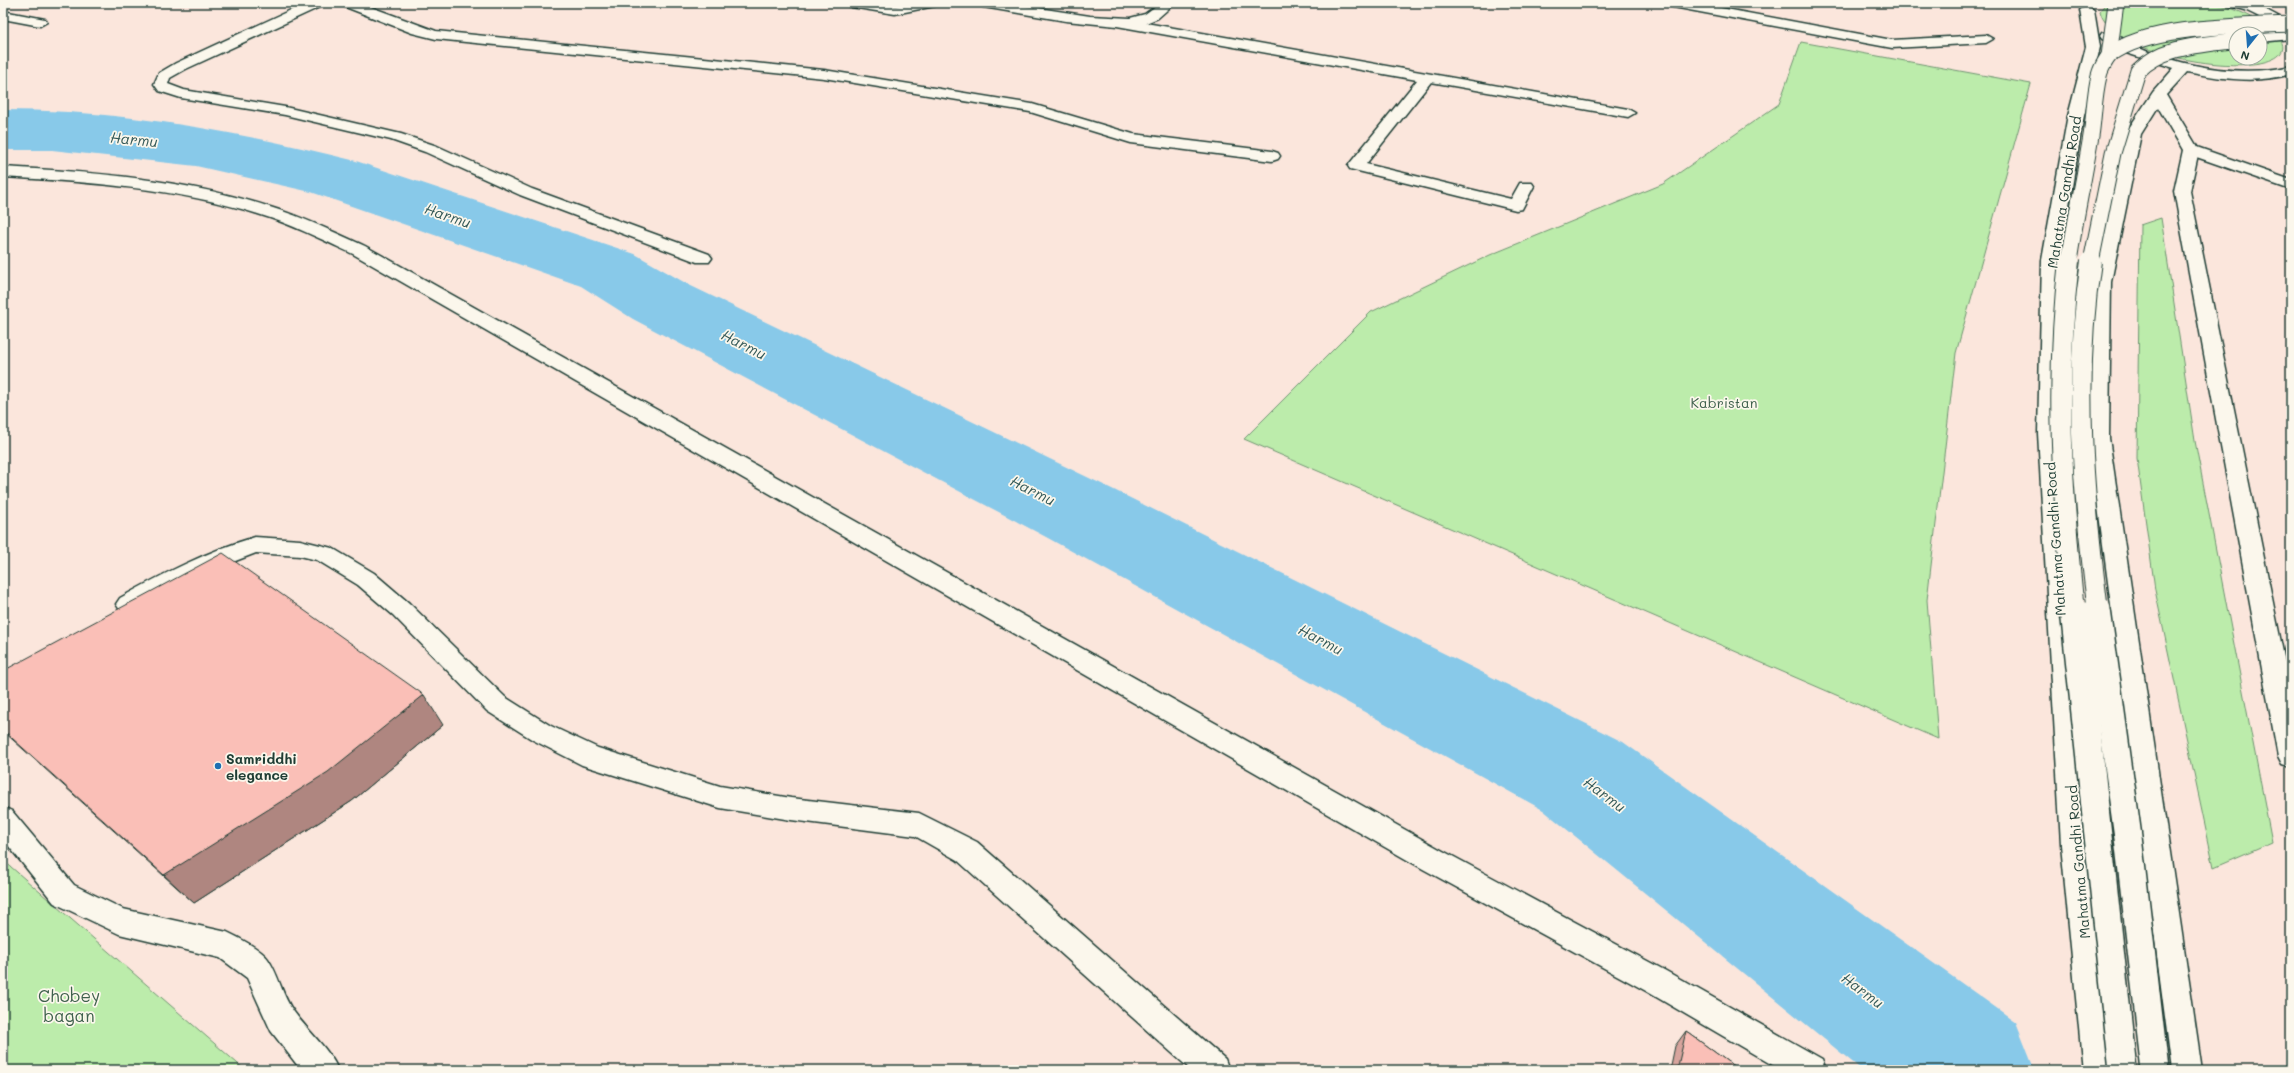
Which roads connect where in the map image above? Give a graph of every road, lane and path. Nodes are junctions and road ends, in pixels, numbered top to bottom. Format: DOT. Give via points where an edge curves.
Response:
graph roads {
  1 [pos="317,3"];
  2 [pos="348,3"];
  3 [pos="851,3"];
  4 [pos="930,3"];
  5 [pos="983,3"];
  6 [pos="1168,3"];
  7 [pos="1673,3"];
  8 [pos="2116,3"];
  9 [pos="2236,3"];
  10 [pos="2088,7"];
  11 [pos="2250,7"];
  12 [pos="2291,12"];
  13 [pos="3,15"];
  14 [pos="40,22"];
  15 [pos="1120,23"];
  16 [pos="2291,24"];
  17 [pos="2291,28"];
  18 [pos="2291,35"];
  19 [pos="2268,37"];
  20 [pos="1986,39"];
  21 [pos="2228,41"];
  22 [pos="2109,56"];
  23 [pos="2183,66"];
  24 [pos="2291,70"];
  25 [pos="1427,77"];
  26 [pos="2158,95"];
  27 [pos="1628,113"];
  28 [pos="2191,150"];
  29 [pos="1272,156"];
  30 [pos="3,172"];
  31 [pos="2291,185"];
  32 [pos="1526,186"];
  33 [pos="703,258"];
  34 [pos="111,614"];
  35 [pos="2291,756"];
  36 [pos="3,819"];
  37 [pos="323,1070"];
  38 [pos="1214,1070"];
  39 [pos="1811,1070"];
  40 [pos="2098,1070"];
  41 [pos="2123,1070"];
  42 [pos="2155,1070"];
  43 [pos="2187,1070"];
  1 -- 33 [label="street" via="180,66 164,76 160,84 181,94 285,111 396,137 432,149 526,192"];
  2 -- 29 [label="street" via="436,35 882,82 1032,108 1132,138"];
  3 -- 4 [label="street" via="895,10"];
  5 -- 15 [label="street"];
  6 -- 15 [label="street" via="1142,21"];
  7 -- 20 [label="street" via="1892,44"];
  8 -- 22 [label="street, bridge"];
  9 -- 11 [label="street"];
  10 -- 23 [label="street" via="2097,30 2132,50"];
  10 -- 40 [label="street, Mahatma Gandhi Road" via="2093,47 2075,120 2051,260 2048,425 2075,844"];
  11 -- 12 [label="street"];
  11 -- 17 [label="street"];
  13 -- 14 [label="street"];
  15 -- 25 [label="street"];
  16 -- 22 [label="street, bridge" via="2226,27 2163,35 2129,43"];
  18 -- 19 [label="street"];
  21 -- 42 [label="street, bridge" via="2181,49 2162,55 2148,61 2137,72 2119,127 2091,253 2081,382 2095,591 2136,887"];
  22 -- 41 [label="street, bridge" via="2100,75 2091,137 2074,216 2066,298 2060,420 2067,540"];
  23 -- 24 [label="street" via="2237,75 2283,74"];
  23 -- 26 [label="street"];
  25 -- 27 [label="street"];
  25 -- 32 [label="street" via="1356,166 1516,205"];
  26 -- 28 [label="street"];
  26 -- 43 [label="street" via="2133,134 2102,282 2099,438"];
  28 -- 31 [label="street"];
  28 -- 35 [label="street" via="2182,191"];
  30 -- 39 [label="street" via="144,184 242,203 299,222 359,250 1433,860 1656,981"];
  34 -- 38 [label="street" via="195,569 255,546 300,548 324,554 366,579 401,609 496,704 542,733 591,757 720,797 791,809 920,825 967,851"];
  36 -- 37 [label="street" via="64,894 119,921 227,946 257,968 282,1021"];
}
